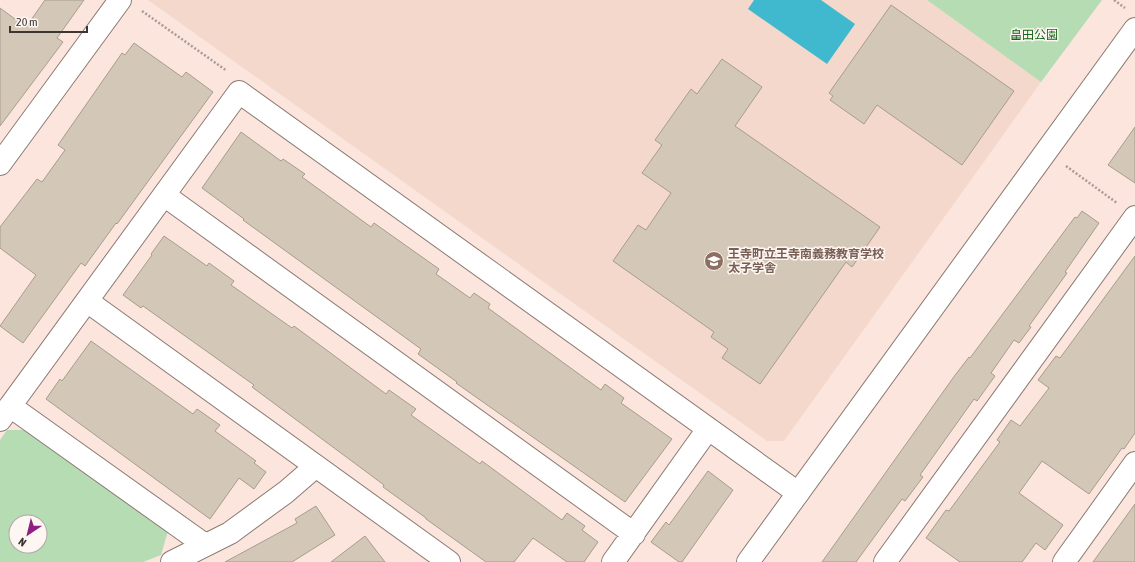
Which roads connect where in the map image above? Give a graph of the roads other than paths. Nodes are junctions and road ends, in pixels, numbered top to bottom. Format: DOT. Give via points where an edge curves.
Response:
graph roads {
  1 [pos="129,4"];
  2 [pos="1135,29"];
  3 [pos="0,164"];
  4 [pos="164,195"];
  5 [pos="1129,212"];
  6 [pos="87,301"];
  7 [pos="5,413"];
  8 [pos="708,429"];
  9 [pos="1135,463"];
  10 [pos="316,466"];
  11 [pos="798,493"];
  12 [pos="634,534"];
  13 [pos="205,546"];
  14 [pos="434,558"];
  15 [pos="172,562"];
  16 [pos="613,562"];
  17 [pos="748,562"];
  18 [pos="885,562"];
  19 [pos="1064,562"];
  1 -- 3 [label="street"];
  2 -- 11 [label="street"];
  4 -- 6 [label="street"];
  4 -- 8 [label="street" via="239,92"];
  4 -- 12 [label="street"];
  5 -- 18 [label="street"];
  6 -- 7 [label="street"];
  6 -- 10 [label="street"];
  7 -- 13 [label="street"];
  8 -- 11 [label="street"];
  8 -- 12 [label="street"];
  9 -- 19 [label="street"];
  10 -- 13 [label="street" via="256,515"];
  10 -- 14 [label="street"];
  11 -- 17 [label="street"];
  12 -- 16 [label="street"];
  13 -- 15 [label="street"];
}
